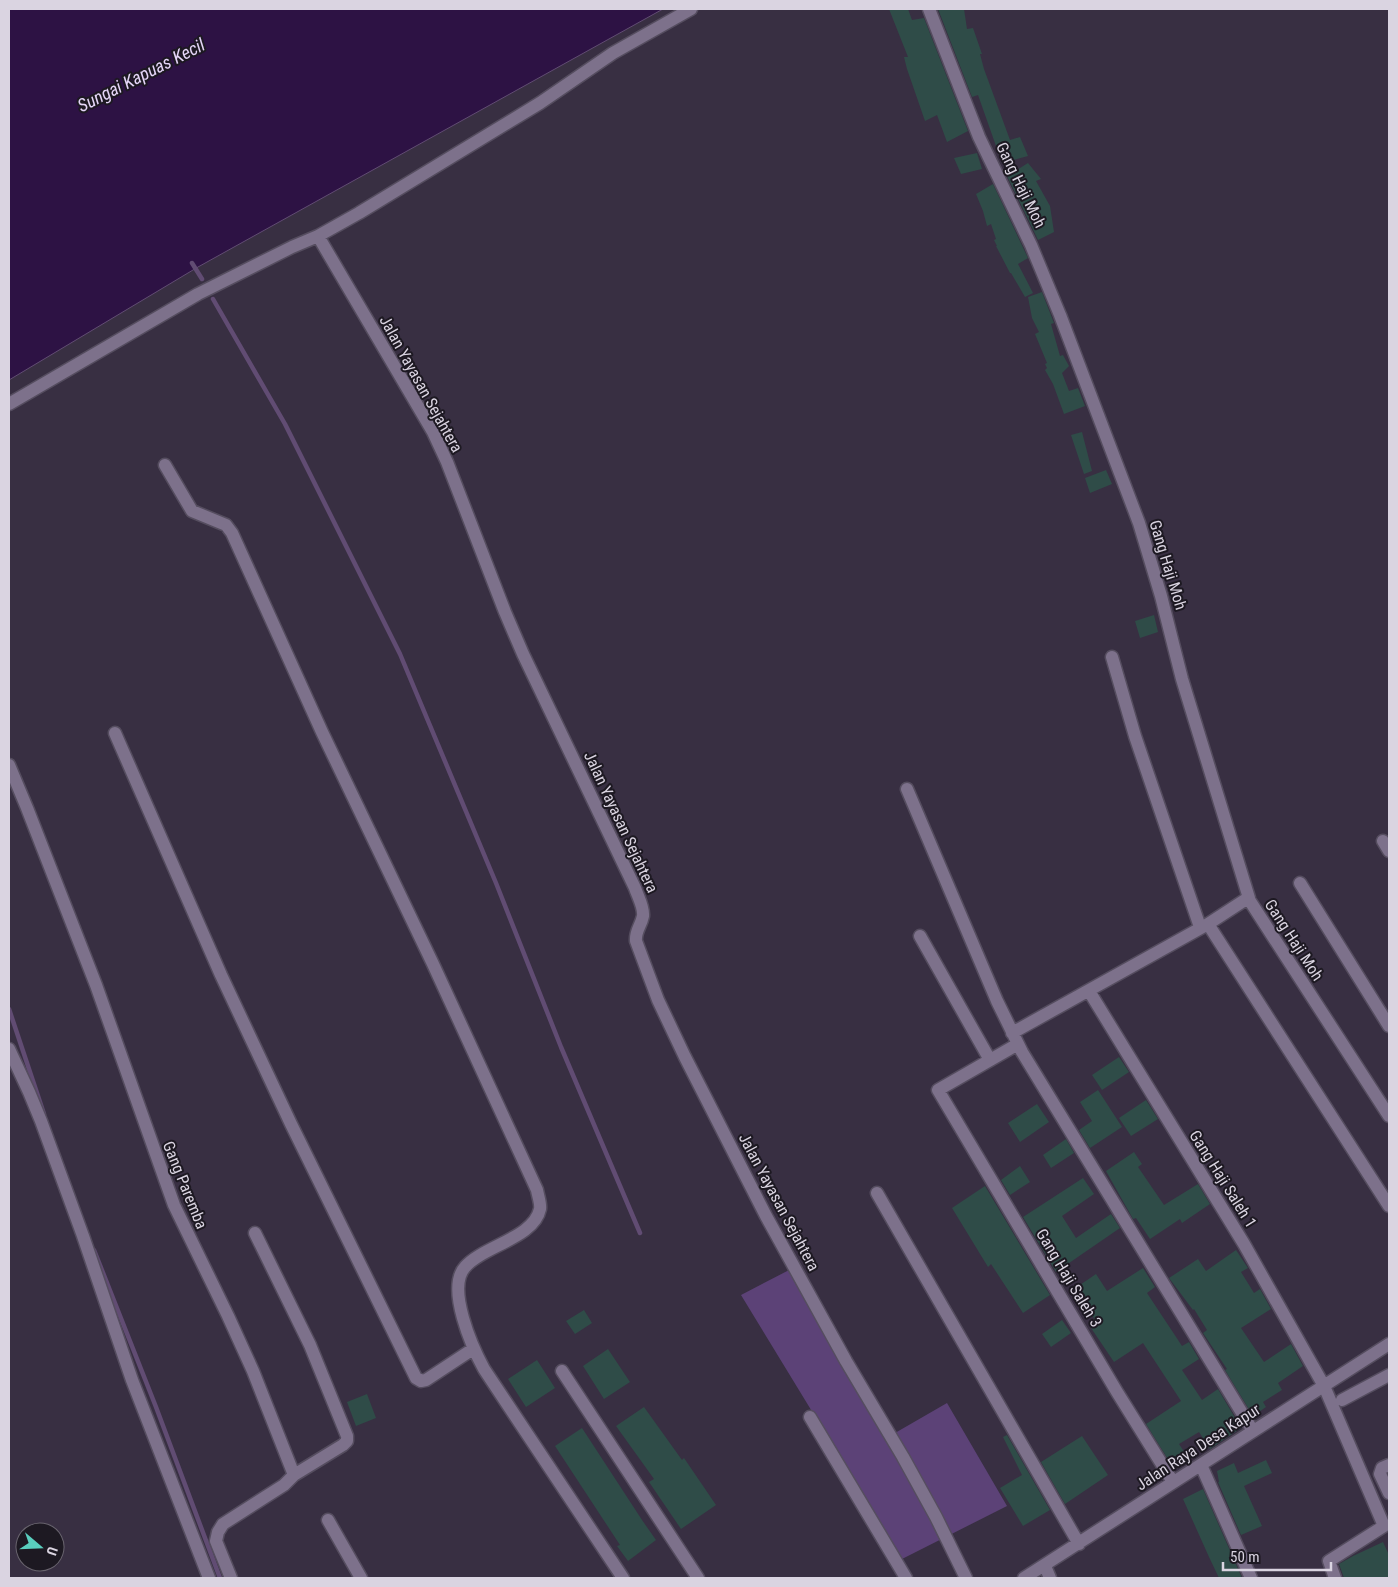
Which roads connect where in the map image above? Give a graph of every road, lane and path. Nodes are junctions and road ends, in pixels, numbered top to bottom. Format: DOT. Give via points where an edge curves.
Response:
graph roads {
  1 [pos="691,9"];
  2 [pos="929,9"];
  3 [pos="318,236"];
  4 [pos="9,404"];
  5 [pos="165,465"];
  6 [pos="1112,657"];
  7 [pos="115,733"];
  8 [pos="9,765"];
  9 [pos="907,789"];
  10 [pos="1300,883"];
  11 [pos="1248,898"];
  12 [pos="1204,926"];
  13 [pos="920,936"];
  14 [pos="1089,991"];
  15 [pos="1389,1026"];
  16 [pos="1015,1038"];
  17 [pos="9,1049"];
  18 [pos="990,1060"];
  19 [pos="1389,1116"];
  20 [pos="877,1192"];
  21 [pos="1389,1206"];
  22 [pos="255,1233"];
  23 [pos="1389,1344"];
  24 [pos="473,1349"];
  25 [pos="562,1371"];
  26 [pos="1389,1375"];
  27 [pos="1324,1386"];
  28 [pos="1342,1400"];
  29 [pos="810,1417"];
  30 [pos="1254,1431"];
  31 [pos="1201,1465"];
  32 [pos="1389,1465"];
  33 [pos="294,1475"];
  34 [pos="1173,1482"];
  35 [pos="1389,1493"];
  36 [pos="328,1520"];
  37 [pos="1079,1544"];
  38 [pos="1045,1566"];
  39 [pos="209,1578"];
  40 [pos="231,1578"];
  41 [pos="361,1578"];
  42 [pos="623,1578"];
  43 [pos="698,1578"];
  44 [pos="906,1578"];
  45 [pos="966,1578"];
  46 [pos="1024,1578"];
  47 [pos="1050,1578"];
  48 [pos="1250,1578"];
  49 [pos="1335,1578"];
  1 -- 3 [label="street" via="613,53 476,143"];
  2 -- 11 [label="street, Gang Haji Moh" via="979,137 1031,245 1067,333 1139,523"];
  3 -- 4 [label="street" via="198,294"];
  3 -- 45 [label="street, Jalan Yayasan Sejahtera" via="444,454 523,654 642,905 636,941 658,1000 685,1057 766,1216 932,1509"];
  5 -- 24 [label="street" via="192,511 223,524 232,532 314,715 537,1190 540,1208 535,1220 515,1238 484,1252 464,1268 458,1287 463,1319"];
  6 -- 12 [label="street" via="1135,736"];
  7 -- 24 [label="street" via="221,975 416,1378 426,1380"];
  8 -- 33 [label="street, Gang Paremba" via="96,986 174,1205 253,1371"];
  9 -- 16 [label="street"];
  10 -- 15 [label="street"];
  11 -- 12 [label="street"];
  11 -- 19 [label="street, Gang Haji Moh"];
  12 -- 14 [label="street"];
  12 -- 21 [label="street"];
  13 -- 18 [label="street"];
  14 -- 16 [label="street"];
  14 -- 27 [label="street, Gang Haji Saleh 1" via="1244,1244"];
  16 -- 18 [label="street"];
  16 -- 30 [label="street" via="1060,1117"];
  17 -- 39 [label="street" via="41,1121 132,1380"];
  18 -- 34 [label="street, Gang Haji Saleh 3" via="938,1090"];
  20 -- 37 [label="street"];
  22 -- 33 [label="street" via="310,1345 347,1436 343,1445"];
  23 -- 27 [label="street, Jalan Raya Desa Kapur"];
  24 -- 42 [label="street"];
  25 -- 43 [label="street"];
  26 -- 28 [label="street"];
  27 -- 30 [label="street, Jalan Raya Desa Kapur"];
  27 -- 49 [label="street, Gang Haji Saleh 1" via="1384,1526 1329,1561"];
  29 -- 44 [label="street"];
  30 -- 31 [label="street, Jalan Raya Desa Kapur"];
  31 -- 34 [label="street, Jalan Raya Desa Kapur"];
  31 -- 48 [label="street"];
  32 -- 35 [label="street" via="1382,1468 1380,1474"];
  33 -- 40 [label="street" via="220,1528 216,1541"];
  34 -- 37 [label="street, Jalan Raya Desa Kapur"];
  36 -- 41 [label="street"];
  37 -- 38 [label="street, Jalan Raya Desa Kapur"];
  38 -- 46 [label="street, Jalan Raya Desa Kapur"];
  38 -- 47 [label="street"];
}
